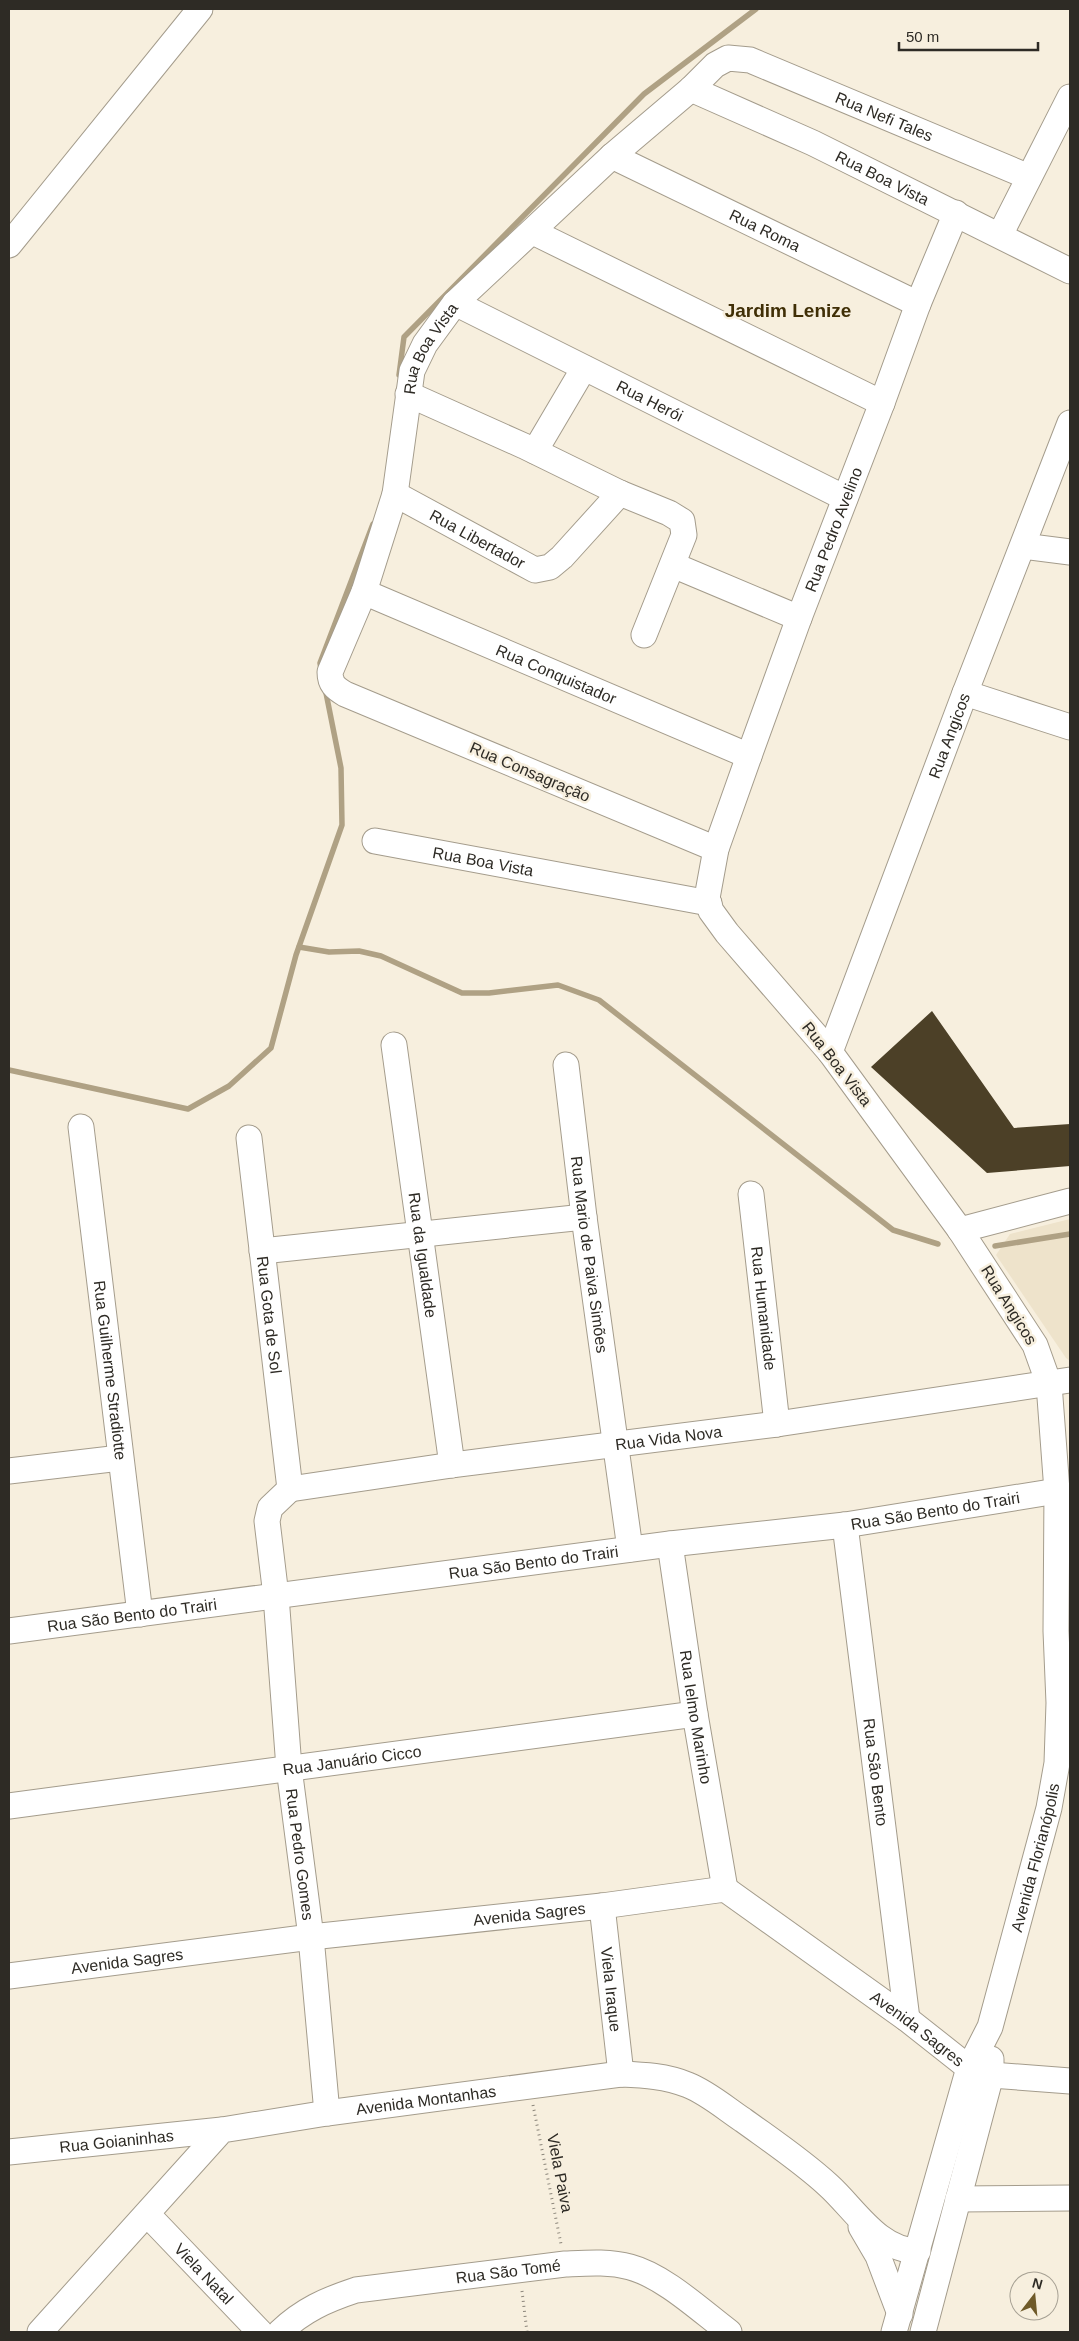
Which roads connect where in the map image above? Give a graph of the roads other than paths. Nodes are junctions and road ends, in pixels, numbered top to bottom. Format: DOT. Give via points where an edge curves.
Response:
graph roads {
  1 [pos="200,9"];
  2 [pos="738,57"];
  3 [pos="691,89"];
  4 [pos="1070,97"];
  5 [pos="612,156"];
  6 [pos="1029,177"];
  7 [pos="956,213"];
  8 [pos="533,232"];
  9 [pos="1000,235"];
  10 [pos="9,245"];
  11 [pos="1070,271"];
  12 [pos="455,303"];
  13 [pos="918,304"];
  14 [pos="584,368"];
  15 [pos="408,394"];
  16 [pos="882,403"];
  17 [pos="1070,422"];
  18 [pos="535,451"];
  19 [pos="620,493"];
  20 [pos="396,494"];
  21 [pos="845,498"];
  22 [pos="1023,546"];
  23 [pos="1070,552"];
  24 [pos="673,566"];
  25 [pos="364,592"];
  26 [pos="799,618"];
  27 [pos="644,635"];
  28 [pos="965,693"];
  29 [pos="345,694"];
  30 [pos="1070,727"];
  31 [pos="749,756"];
  32 [pos="375,842"];
  33 [pos="716,849"];
  34 [pos="709,903"];
  35 [pos="394,1045"];
  36 [pos="830,1052"];
  37 [pos="566,1065"];
  38 [pos="82,1127"];
  39 [pos="250,1138"];
  40 [pos="751,1194"];
  41 [pos="1070,1201"];
  42 [pos="584,1217"];
  43 [pos="960,1230"];
  44 [pos="420,1234"];
  45 [pos="262,1251"];
  46 [pos="1060,1382"];
  47 [pos="777,1424"];
  48 [pos="615,1444"];
  49 [pos="120,1458"];
  50 [pos="452,1465"];
  51 [pos="9,1471"];
  52 [pos="290,1489"];
  53 [pos="1057,1491"];
  54 [pos="845,1524"];
  55 [pos="670,1544"];
  56 [pos="630,1549"];
  57 [pos="276,1596"];
  58 [pos="140,1614"];
  59 [pos="9,1631"];
  60 [pos="695,1714"];
  61 [pos="289,1768"];
  62 [pos="9,1806"];
  63 [pos="725,1889"];
  64 [pos="602,1906"];
  65 [pos="311,1937"];
  66 [pos="9,1976"];
  67 [pos="907,2019"];
  68 [pos="980,2072"];
  69 [pos="621,2074"];
  70 [pos="1070,2082"];
  71 [pos="327,2113"];
  72 [pos="222,2130"];
  73 [pos="9,2152"];
  74 [pos="1070,2198"];
  75 [pos="958,2199"];
  76 [pos="854,2214"];
  77 [pos="148,2215"];
  78 [pos="918,2251"];
  79 [pos="897,2323"];
  80 [pos="40,2332"];
  81 [pos="260,2332"];
  82 [pos="280,2332"];
  83 [pos="729,2332"];
  84 [pos="922,2332"];
  1 -- 10 [label="street"];
  2 -- 3 [label="street, Rua Boa Vista" via="715,65"];
  2 -- 6 [label="street, Rua Nefi Tales"];
  3 -- 5 [label="street, Rua Boa Vista"];
  3 -- 7 [label="street, Rua Boa Vista" via="813,143"];
  4 -- 6 [label="street"];
  5 -- 8 [label="street, Rua Boa Vista"];
  5 -- 13 [label="street, Rua Roma"];
  6 -- 9 [label="street"];
  7 -- 9 [label="street, Rua Boa Vista"];
  7 -- 13 [label="street, Rua Pedro Avelino"];
  8 -- 12 [label="street, Rua Boa Vista"];
  8 -- 16 [label="street"];
  9 -- 11 [label="street, Rua Boa Vista"];
  12 -- 14 [label="street, Rua Herói"];
  12 -- 15 [label="street, Rua Boa Vista" via="425,344 412,371"];
  13 -- 16 [label="street, Rua Pedro Avelino"];
  14 -- 18 [label="street"];
  14 -- 21 [label="street, Rua Herói"];
  15 -- 18 [label="street"];
  15 -- 20 [label="street, Rua Boa Vista"];
  16 -- 21 [label="street, Rua Pedro Avelino"];
  17 -- 22 [label="street, Rua Angicos"];
  18 -- 19 [label="street"];
  19 -- 20 [label="street, Rua Libertador" via="550,567 535,570"];
  19 -- 24 [label="street" via="682,521 684,535"];
  20 -- 25 [label="street, Rua Boa Vista"];
  21 -- 26 [label="street, Rua Pedro Avelino"];
  22 -- 23 [label="street"];
  22 -- 28 [label="street, Rua Angicos"];
  24 -- 26 [label="street"];
  24 -- 27 [label="street"];
  25 -- 29 [label="street, Rua Boa Vista" via="330,672 330,681"];
  25 -- 31 [label="street, Rua Conquistador"];
  26 -- 31 [label="street, Rua Pedro Avelino"];
  28 -- 30 [label="street"];
  28 -- 36 [label="street, Rua Angicos"];
  29 -- 33 [label="street, Rua Consagração"];
  31 -- 33 [label="street, Rua Pedro Avelino"];
  32 -- 34 [label="street, Rua Boa Vista"];
  33 -- 34 [label="street" via="707,898"];
  34 -- 36 [label="street, Rua Boa Vista" via="727,933"];
  35 -- 44 [label="street, Rua da Igualdade"];
  36 -- 43 [label="street, Rua Boa Vista"];
  37 -- 42 [label="street, Rua Mario de Paiva Simões"];
  38 -- 49 [label="street, Rua Guilherme Stradiotte"];
  39 -- 45 [label="street, Rua Gota de Sol"];
  40 -- 47 [label="street, Rua Humanidade"];
  41 -- 43 [label="street"];
  42 -- 44 [label="street"];
  42 -- 48 [label="street, Rua Mario de Paiva Simões"];
  43 -- 46 [label="street, Rua Angicos"];
  44 -- 45 [label="street"];
  44 -- 50 [label="street, Rua da Igualdade"];
  45 -- 52 [label="street, Rua Gota de Sol"];
  46 -- 47 [label="street, Rua Vida Nova"];
  46 -- 53 [label="street, Avenida Florianópolis"];
  47 -- 48 [label="street, Rua Vida Nova"];
  48 -- 50 [label="street, Rua Vida Nova"];
  48 -- 56 [label="street, Rua Mario de Paiva Simões"];
  49 -- 51 [label="street"];
  49 -- 58 [label="street, Rua Guilherme Stradiotte"];
  50 -- 52 [label="street, Rua Vida Nova"];
  52 -- 57 [label="street, Rua Pedro Gomes" via="267,1514"];
  53 -- 54 [label="street, Rua São Bento do Trairi"];
  53 -- 68 [label="street, Avenida Florianópolis" via="1057,1763 1049,1808"];
  54 -- 55 [label="street, Rua São Bento do Trairi"];
  54 -- 67 [label="street, Rua São Bento"];
  55 -- 56 [label="street, Rua São Bento do Trairi"];
  55 -- 60 [label="street, Rua Ielmo Marinho"];
  56 -- 57 [label="street, Rua São Bento do Trairi"];
  57 -- 58 [label="street, Rua São Bento do Trairi"];
  57 -- 61 [label="street, Rua Pedro Gomes"];
  58 -- 59 [label="street, Rua São Bento do Trairi"];
  60 -- 61 [label="street, Rua Januário Cicco"];
  60 -- 63 [label="street, Rua Ielmo Marinho"];
  61 -- 62 [label="street, Rua Januário Cicco"];
  61 -- 65 [label="street, Rua Pedro Gomes"];
  63 -- 64 [label="street, Avenida Sagres"];
  63 -- 67 [label="street, Avenida Sagres"];
  64 -- 65 [label="street, Avenida Sagres"];
  64 -- 69 [label="street, Viela Iraque"];
  65 -- 66 [label="street, Avenida Sagres"];
  65 -- 71 [label="street, Rua Pedro Gomes"];
  67 -- 68 [label="street, Avenida Sagres"];
  68 -- 70 [label="street"];
  68 -- 75 [label="street, Avenida Florianópolis"];
  68 -- 78 [label="street, Avenida Florianópolis"];
  69 -- 71 [label="street, Avenida Montanhas"];
  69 -- 76 [label="street, Avenida Montanhas" via="656,2076 688,2085 708,2096 800,2161 830,2186"];
  71 -- 72 [label="street, Avenida Montanhas"];
  72 -- 73 [label="street, Rua Goianinhas"];
  72 -- 77 [label="street"];
  74 -- 75 [label="street"];
  75 -- 84 [label="street, Avenida Florianópolis"];
  76 -- 78 [label="street, Avenida Montanhas" via="887,2241"];
  76 -- 79 [label="street, Avenida Montanhas" via="878,2256"];
  77 -- 80 [label="street"];
  77 -- 81 [label="street, Viela Natal"];
  78 -- 79 [label="street, Avenida Florianópolis"];
  82 -- 83 [label="street, Rua São Tomé" via="325,2300 356,2290 594,2263 630,2266 653,2276"];
}
